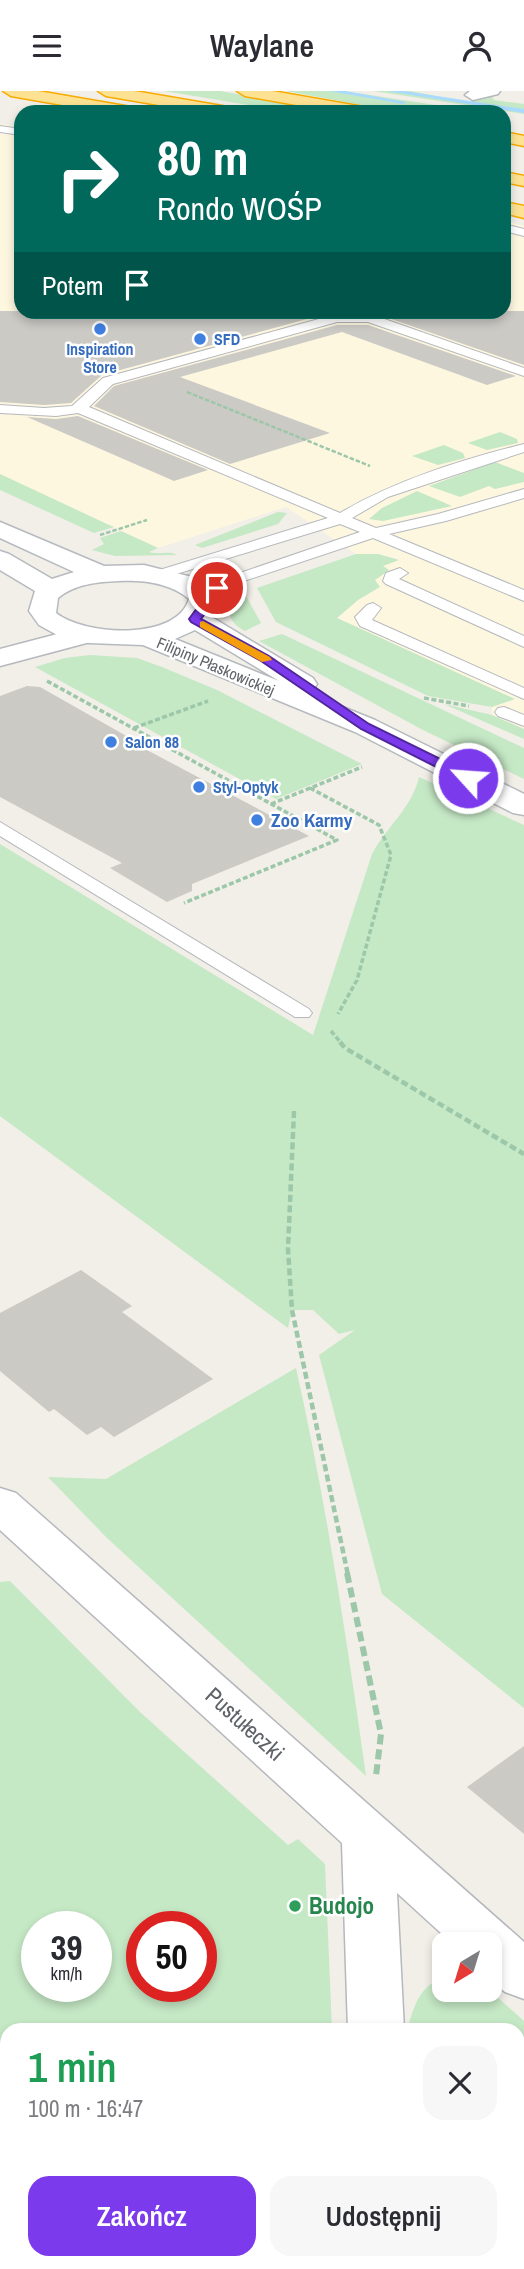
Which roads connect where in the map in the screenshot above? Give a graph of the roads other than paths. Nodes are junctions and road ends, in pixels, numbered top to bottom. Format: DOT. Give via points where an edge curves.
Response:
graph roads {
  1 [pos="11,91"];
  2 [pos="106,91"];
  3 [pos="245,91"];
  4 [pos="492,91"];
  5 [pos="473,95"];
  6 [pos="91,105"];
  7 [pos="188,105"];
  8 [pos="324,105"];
  9 [pos="339,319"];
  10 [pos="372,319"];
  11 [pos="524,372"];
  12 [pos="79,408"];
  13 [pos="0,409"];
  14 [pos="524,449"];
  15 [pos="524,493"];
  16 [pos="341,519"];
  17 [pos="0,529"];
  18 [pos="373,533"];
  19 [pos="0,559"];
  20 [pos="436,559"];
  21 [pos="459,569"];
  22 [pos="100,574"];
  23 [pos="158,575"];
  24 [pos="438,576"];
  25 [pos="481,578"];
  26 [pos="460,586"];
  27 [pos="443,592"];
  28 [pos="524,596"];
  29 [pos="427,598"];
  30 [pos="199,608"];
  31 [pos="373,608"];
  32 [pos="40,610"];
  33 [pos="425,632"];
  34 [pos="84,635"];
  35 [pos="145,636"];
  36 [pos="409,642"];
  37 [pos="524,642"];
  38 [pos="471,652"];
  39 [pos="0,658"];
  40 [pos="457,664"];
  41 [pos="512,670"];
  42 [pos="499,683"];
  43 [pos="524,694"];
  44 [pos="504,712"];
  45 [pos="524,721"];
  46 [pos="365,726"];
  47 [pos="524,806"];
  48 [pos="0,828"];
  49 [pos="302,1013"];
  50 [pos="0,1504"];
  51 [pos="368,1834"];
  52 [pos="476,1932"];
  53 [pos="502,1956"];
  54 [pos="524,1976"];
  55 [pos="376,2023"];
  1 -- 6 [label="highway"];
  2 -- 7 [label="highway"];
  3 -- 8 [label="highway"];
  4 -- 5 [label="main road"];
  9 -- 12 [label="lane" via="102,384"];
  10 -- 11 [label="lane"];
  12 -- 13 [label="lane" via="52,412"];
  12 -- 16 [label="lane"];
  14 -- 16 [label="lane" via="383,494"];
  15 -- 18 [label="lane"];
  16 -- 18 [label="lane"];
  16 -- 23 [label="lane"];
  17 -- 22 [label="main road"];
  18 -- 20 [label="lane"];
  18 -- 30 [label="lane" via="245,575"];
  19 -- 32 [label="main road"];
  20 -- 21 [label="lane"];
  20 -- 29 [label="lane" via="400,584"];
  21 -- 24 [label="lane"];
  21 -- 25 [label="lane"];
  22 -- 23 [label="main road, Filipiny Płaskowickiej"];
  22 -- 32 [label="main road" via="72,580"];
  23 -- 30 [label="main road, Filipiny Płaskowickiej" via="187,584"];
  25 -- 26 [label="lane"];
  25 -- 28 [label="lane"];
  27 -- 29 [label="lane"];
  29 -- 37 [label="lane"];
  30 -- 35 [label="main road" via="181,627"];
  30 -- 46 [label="main road, Filipiny Płaskowickiej"];
  31 -- 36 [label="lane" via="365,614 366,622"];
  32 -- 34 [label="main road" via="64,629"];
  33 -- 36 [label="lane"];
  34 -- 35 [label="main road"];
  34 -- 39 [label="main road"];
  35 -- 46 [label="main road, Filipiny Płaskowickiej"];
  36 -- 40 [label="lane"];
  38 -- 40 [label="lane"];
  40 -- 42 [label="lane"];
  41 -- 42 [label="lane"];
  42 -- 43 [label="lane"];
  44 -- 45 [label="lane"];
  46 -- 47 [label="main road, Filipiny Płaskowickiej"];
  48 -- 49 [label="lane"];
  50 -- 51 [label="main road, Pustułeczki"];
  51 -- 52 [label="main road, Pustułeczki"];
  51 -- 55 [label="main road"];
  53 -- 54 [label="main road, Pustułeczki"];
}
